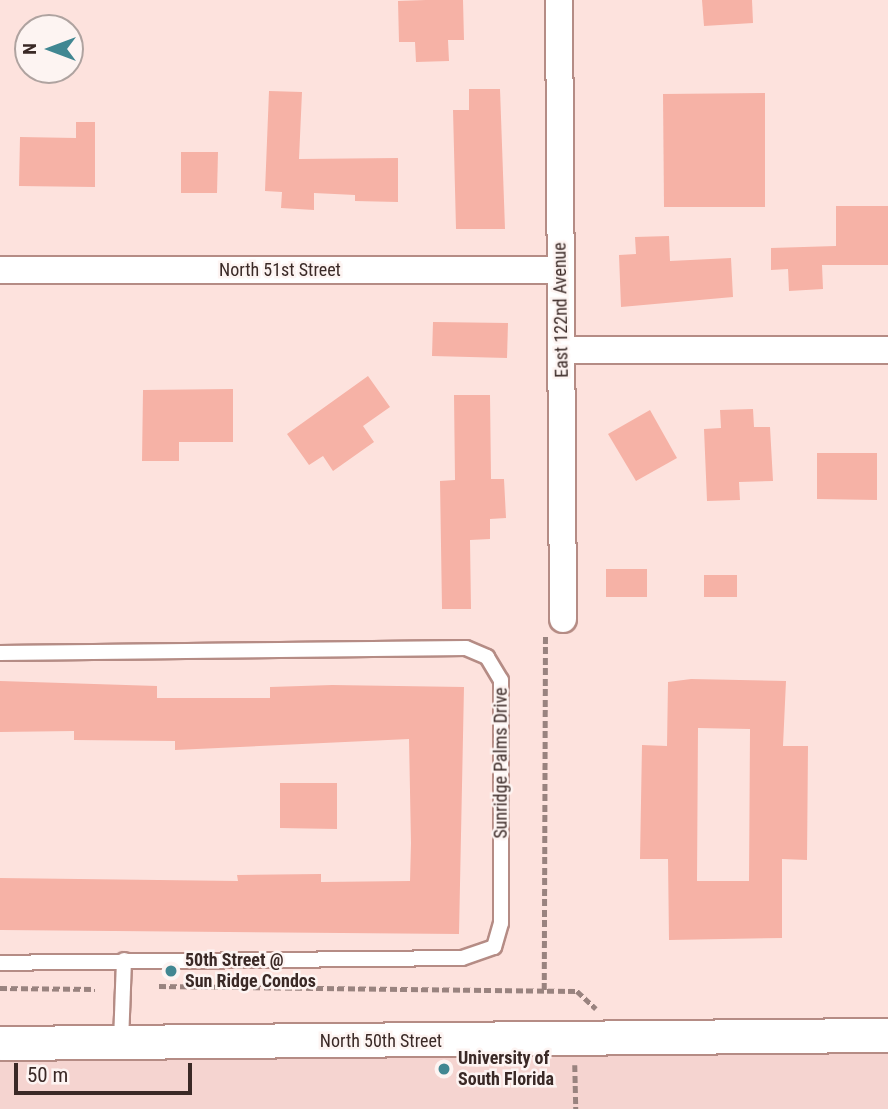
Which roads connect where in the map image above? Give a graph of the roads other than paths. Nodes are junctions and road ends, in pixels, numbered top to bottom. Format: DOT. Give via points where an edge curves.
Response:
graph roads {
  1 [pos="559,0"];
  2 [pos="0,270"];
  3 [pos="559,270"];
  4 [pos="561,350"];
  5 [pos="888,350"];
  6 [pos="564,619"];
  7 [pos="0,653"];
  8 [pos="124,960"];
  9 [pos="0,963"];
  10 [pos="888,1035"];
  11 [pos="0,1043"];
  12 [pos="121,1043"];
  1 -- 3 [label="street, East 122nd Avenue"];
  2 -- 3 [label="street, North 51st Street"];
  3 -- 4 [label="street, East 122nd Avenue"];
  4 -- 5 [label="street"];
  4 -- 6 [label="street, East 122nd Avenue"];
  7 -- 8 [label="lane, Sunridge Palms Drive" via="466,648 486,657 501,680 502,923 494,947 462,958"];
  8 -- 9 [label="lane, Sunridge Palms Drive"];
  8 -- 12 [label="lane"];
  10 -- 12 [label="street, North 50th Street"];
  11 -- 12 [label="street, North 50th Street"];
}
